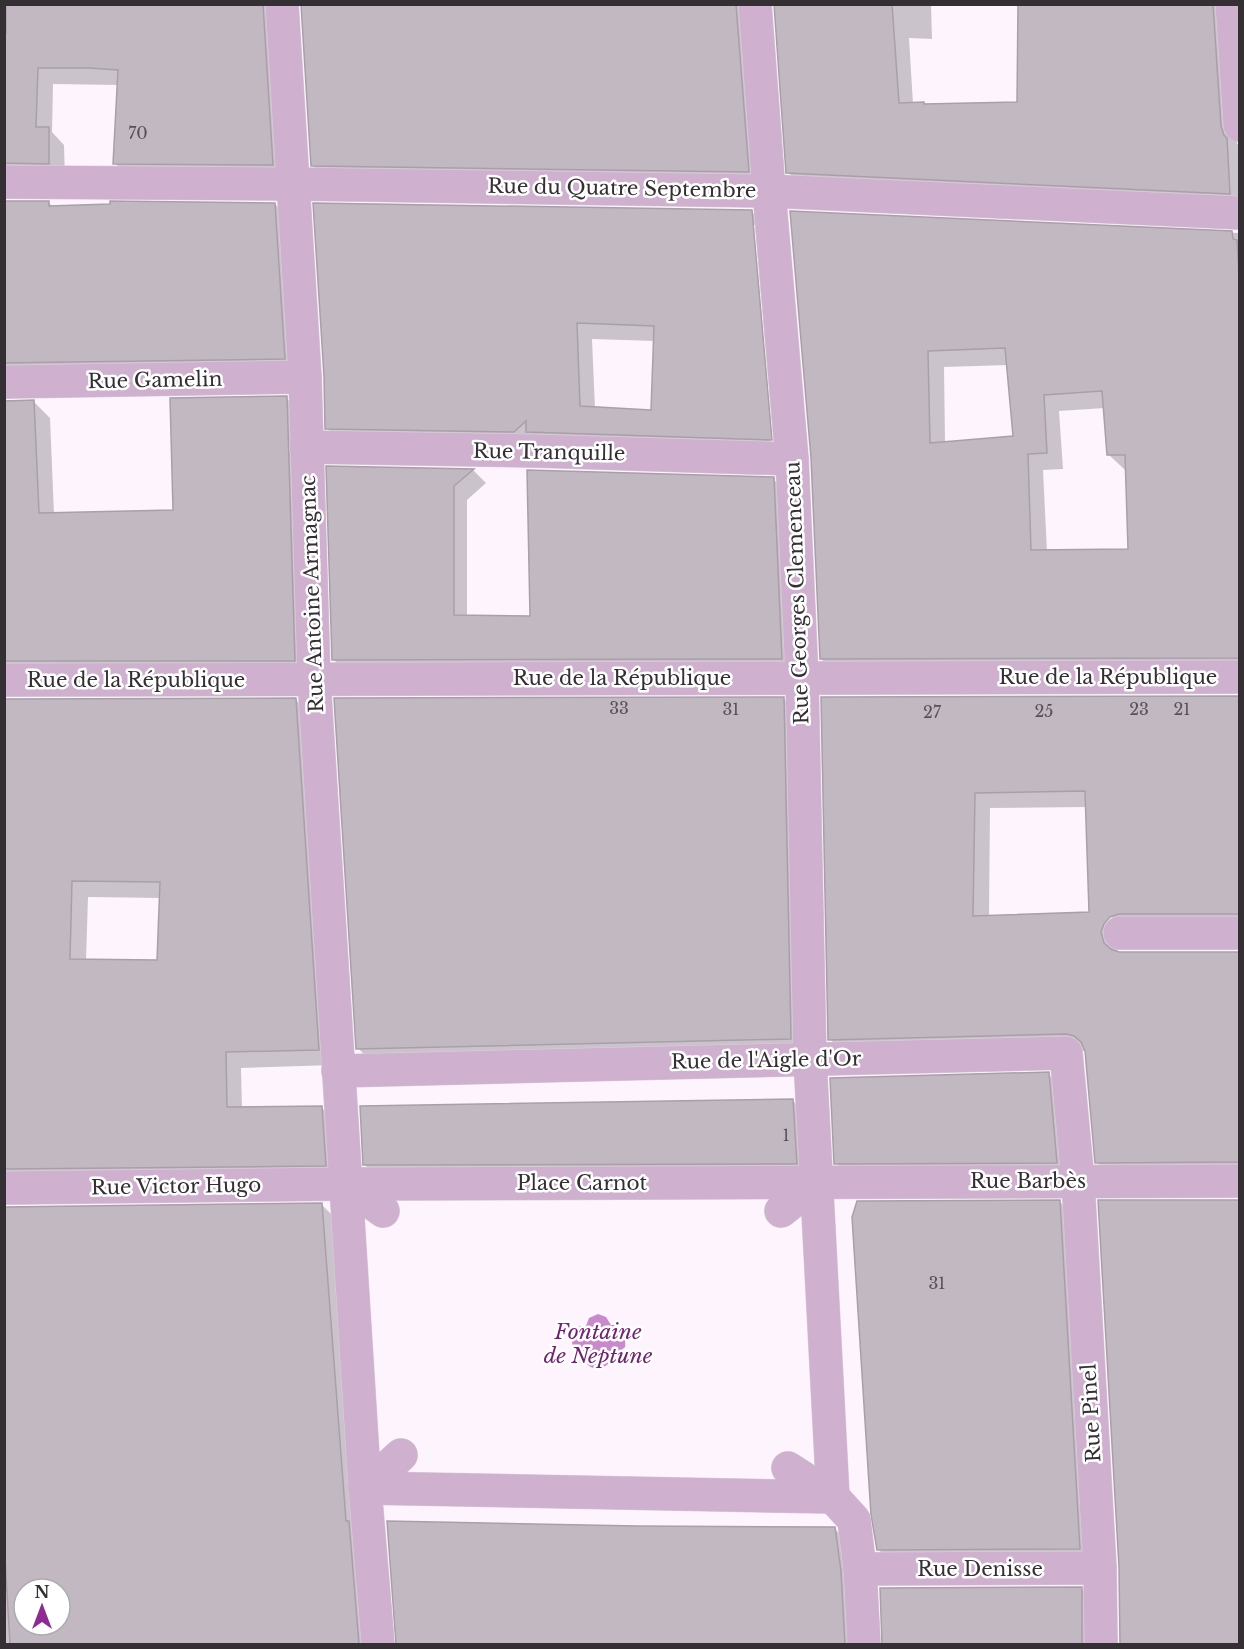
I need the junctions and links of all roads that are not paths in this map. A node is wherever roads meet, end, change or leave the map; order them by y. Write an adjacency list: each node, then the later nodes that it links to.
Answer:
1 (282, 4): 6 (street, Rue Antoine Armagnac)
2 (755, 4): 7 (street, Rue Georges Clemenceau)
3 (1232, 4): 4 (street)
4 (1239, 125)
5 (4, 182): 6 (street, Rue du Quatre Septembre)
6 (293, 184): 7 (street, Rue du Quatre Septembre); 9 (street, Rue Antoine Armagnac)
7 (769, 191): 8 (street, Rue du Quatre Septembre); 12 (street, Rue Georges Clemenceau)
8 (1239, 213)
9 (305, 377): 10 (street, Rue Gamelin); 11 (street, Rue Antoine Armagnac)
10 (4, 382)
11 (306, 447): 12 (street, Rue Tranquille); 15 (street, Rue Antoine Armagnac)
12 (792, 459): 14 (street, Rue Georges Clemenceau)
13 (1239, 677): 14 (street, Rue de la République)
14 (802, 678): 15 (street, Rue de la République); 19 (street, Rue Georges Clemenceau)
15 (314, 679): 16 (street, Rue de la République); 20 (street, Rue Antoine Armagnac)
16 (4, 680)
17 (1120, 933): 18 (street)
18 (1239, 933)
19 (810, 1059): 20 (street, Rue de l'Aigle d'Or); 21 (street, Rue de l'Aigle d'Or); 23 (street, Rue Georges Clemenceau)
20 (338, 1071): 24 (street, Rue Antoine Armagnac)
21 (1078, 1181): 22 (street, Rue Barbès); 23 (street, Rue Barbès); 32 (street, Rue Pinel)
22 (1239, 1181)
23 (816, 1182): 24 (street, Place Carnot); 27 (street); 31 (street)
24 (347, 1184): 25 (street, Rue Victor Hugo); 26 (street); 30 (street)
25 (4, 1188)
26 (383, 1211)
27 (781, 1211)
28 (401, 1455): 30 (street)
29 (788, 1468): 31 (street)
30 (365, 1488): 31 (street); 34 (street)
31 (833, 1497): 33 (street)
32 (1100, 1568): 33 (street, Rue Denisse); 36 (street, Rue Pinel)
33 (860, 1569): 35 (street)
34 (378, 1644)
35 (864, 1644)
36 (1101, 1644)

